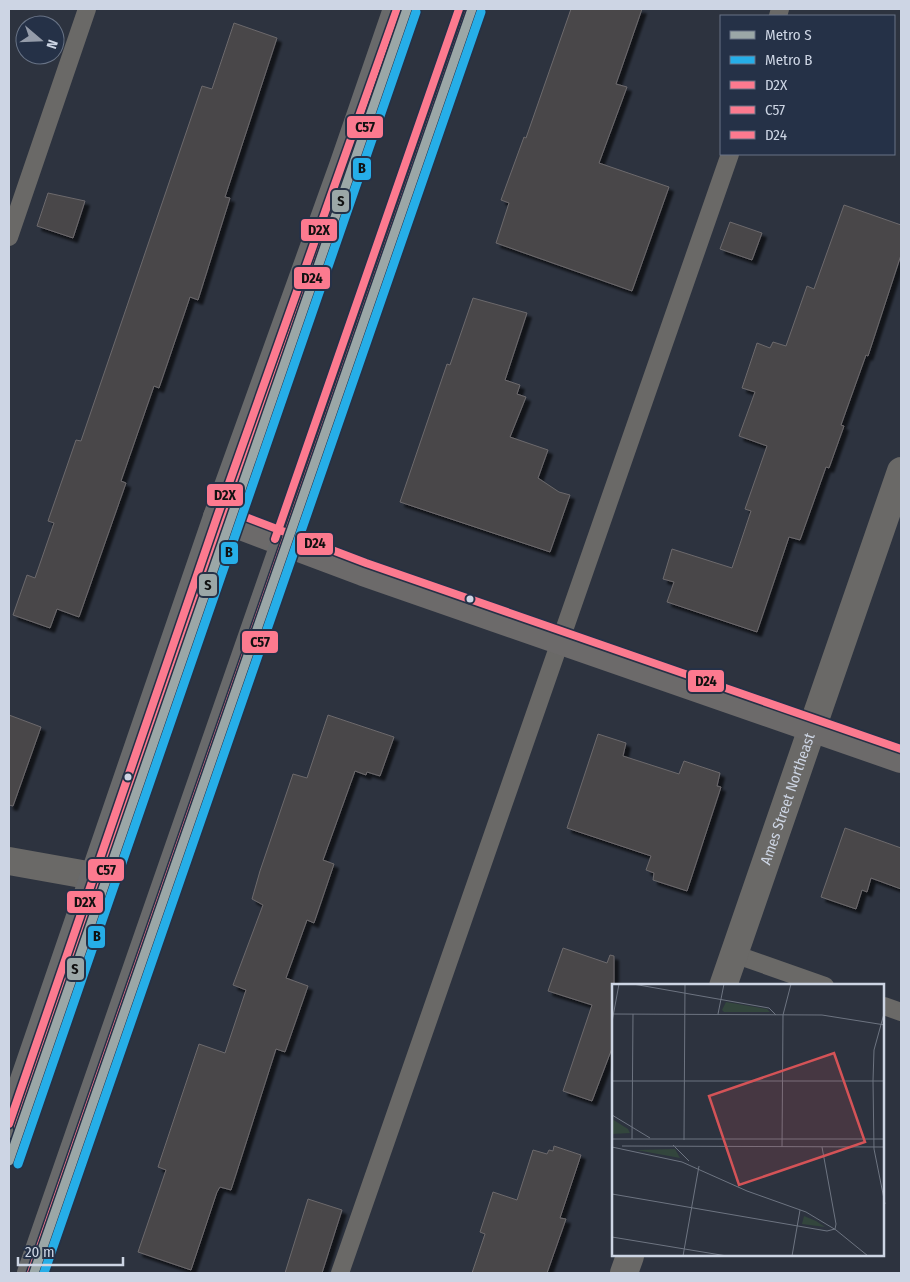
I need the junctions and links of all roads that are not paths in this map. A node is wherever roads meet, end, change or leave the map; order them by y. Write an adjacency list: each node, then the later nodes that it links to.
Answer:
1 (88, 9): 5 (lane)
2 (397, 9): 7 (main road)
3 (470, 9): 8 (main road)
4 (730, 155): 9 (lane)
5 (9, 237)
6 (899, 487): 10 (street, Ames Street Northeast)
7 (217, 517): 8 (street); 13 (main road)
8 (284, 542): 9 (street); 21 (main road)
9 (560, 640): 10 (street); 22 (lane)
10 (813, 728): 11 (street); 14 (street, Ames Street Northeast)
11 (901, 759)
12 (9, 861): 13 (street)
13 (93, 876): 19 (main road)
14 (734, 954): 15 (street, Ames Street Northeast); 16 (lane)
15 (724, 984)
16 (819, 984)
17 (885, 1006): 18 (lane)
18 (901, 1012)
19 (9, 1124)
20 (630, 1257): 23 (street)
21 (31, 1273)
22 (340, 1273)
23 (624, 1273)

